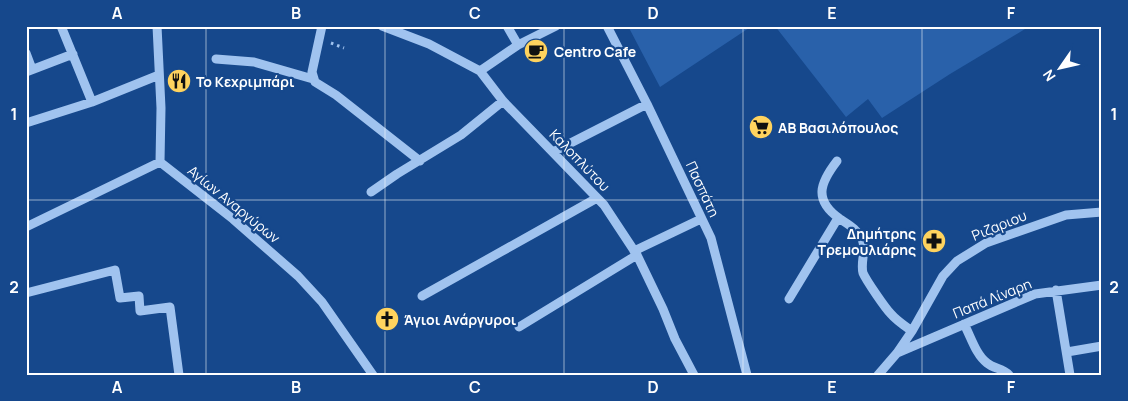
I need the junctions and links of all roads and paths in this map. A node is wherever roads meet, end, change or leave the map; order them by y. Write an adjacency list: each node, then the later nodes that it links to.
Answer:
1 (61, 26): 10 (street)
2 (157, 26): 14 (street)
3 (322, 26): 15 (street)
4 (382, 26): 13 (street, Καλοπλύτου)
5 (507, 26): 8 (street)
6 (556, 26): 8 (street)
7 (607, 26): 18 (street, Πασπάτη)
8 (518, 45): 13 (street)
9 (26, 53): 12 (street)
10 (73, 54): 12 (street); 17 (street)
11 (216, 59): 15 (street)
12 (29, 71)
13 (480, 71): 16 (street, Καλοπλύτου)
14 (160, 75): 17 (street); 23 (street)
15 (313, 79): 21 (street)
16 (503, 101): 20 (street, Καλοπλύτου); 21 (street)
17 (92, 102): 19 (street)
18 (647, 104): 20 (street); 27 (street, Πασπάτη)
19 (26, 124)
20 (552, 152): 25 (street, Καλοπλύτου)
21 (420, 160): 24 (street)
22 (837, 161): 28 (street)
23 (160, 162): 29 (street); 43 (street, Αγίων Αναργύρων)
24 (370, 192)
25 (597, 198): 30 (street, Καλοπλύτου); 34 (street)
26 (1102, 212): 38 (street, Ριζαριου)
27 (701, 218): 30 (street); 45 (street, Πασπάτη)
28 (838, 218): 35 (street); 38 (street)
29 (26, 227)
30 (636, 253): 37 (street); 44 (street, Καλοπλύτου)
31 (1102, 285): 32 (street, Παπά Λίναρη)
32 (1056, 290): 36 (street, Παπά Λίναρη); 40 (street)
33 (26, 293): 42 (street)
34 (422, 296)
35 (789, 299)
36 (964, 324): 41 (street, Παπά Λίναρη); 47 (street)
37 (519, 327)
38 (912, 331): 41 (street, Ριζαριου)
39 (1102, 346): 40 (street)
40 (1066, 352): 48 (street)
41 (897, 354): 46 (street, Ριζαριου)
42 (179, 375)
43 (373, 375)
44 (694, 375)
45 (747, 375)
46 (878, 375)
47 (1009, 375)
48 (1070, 375)

